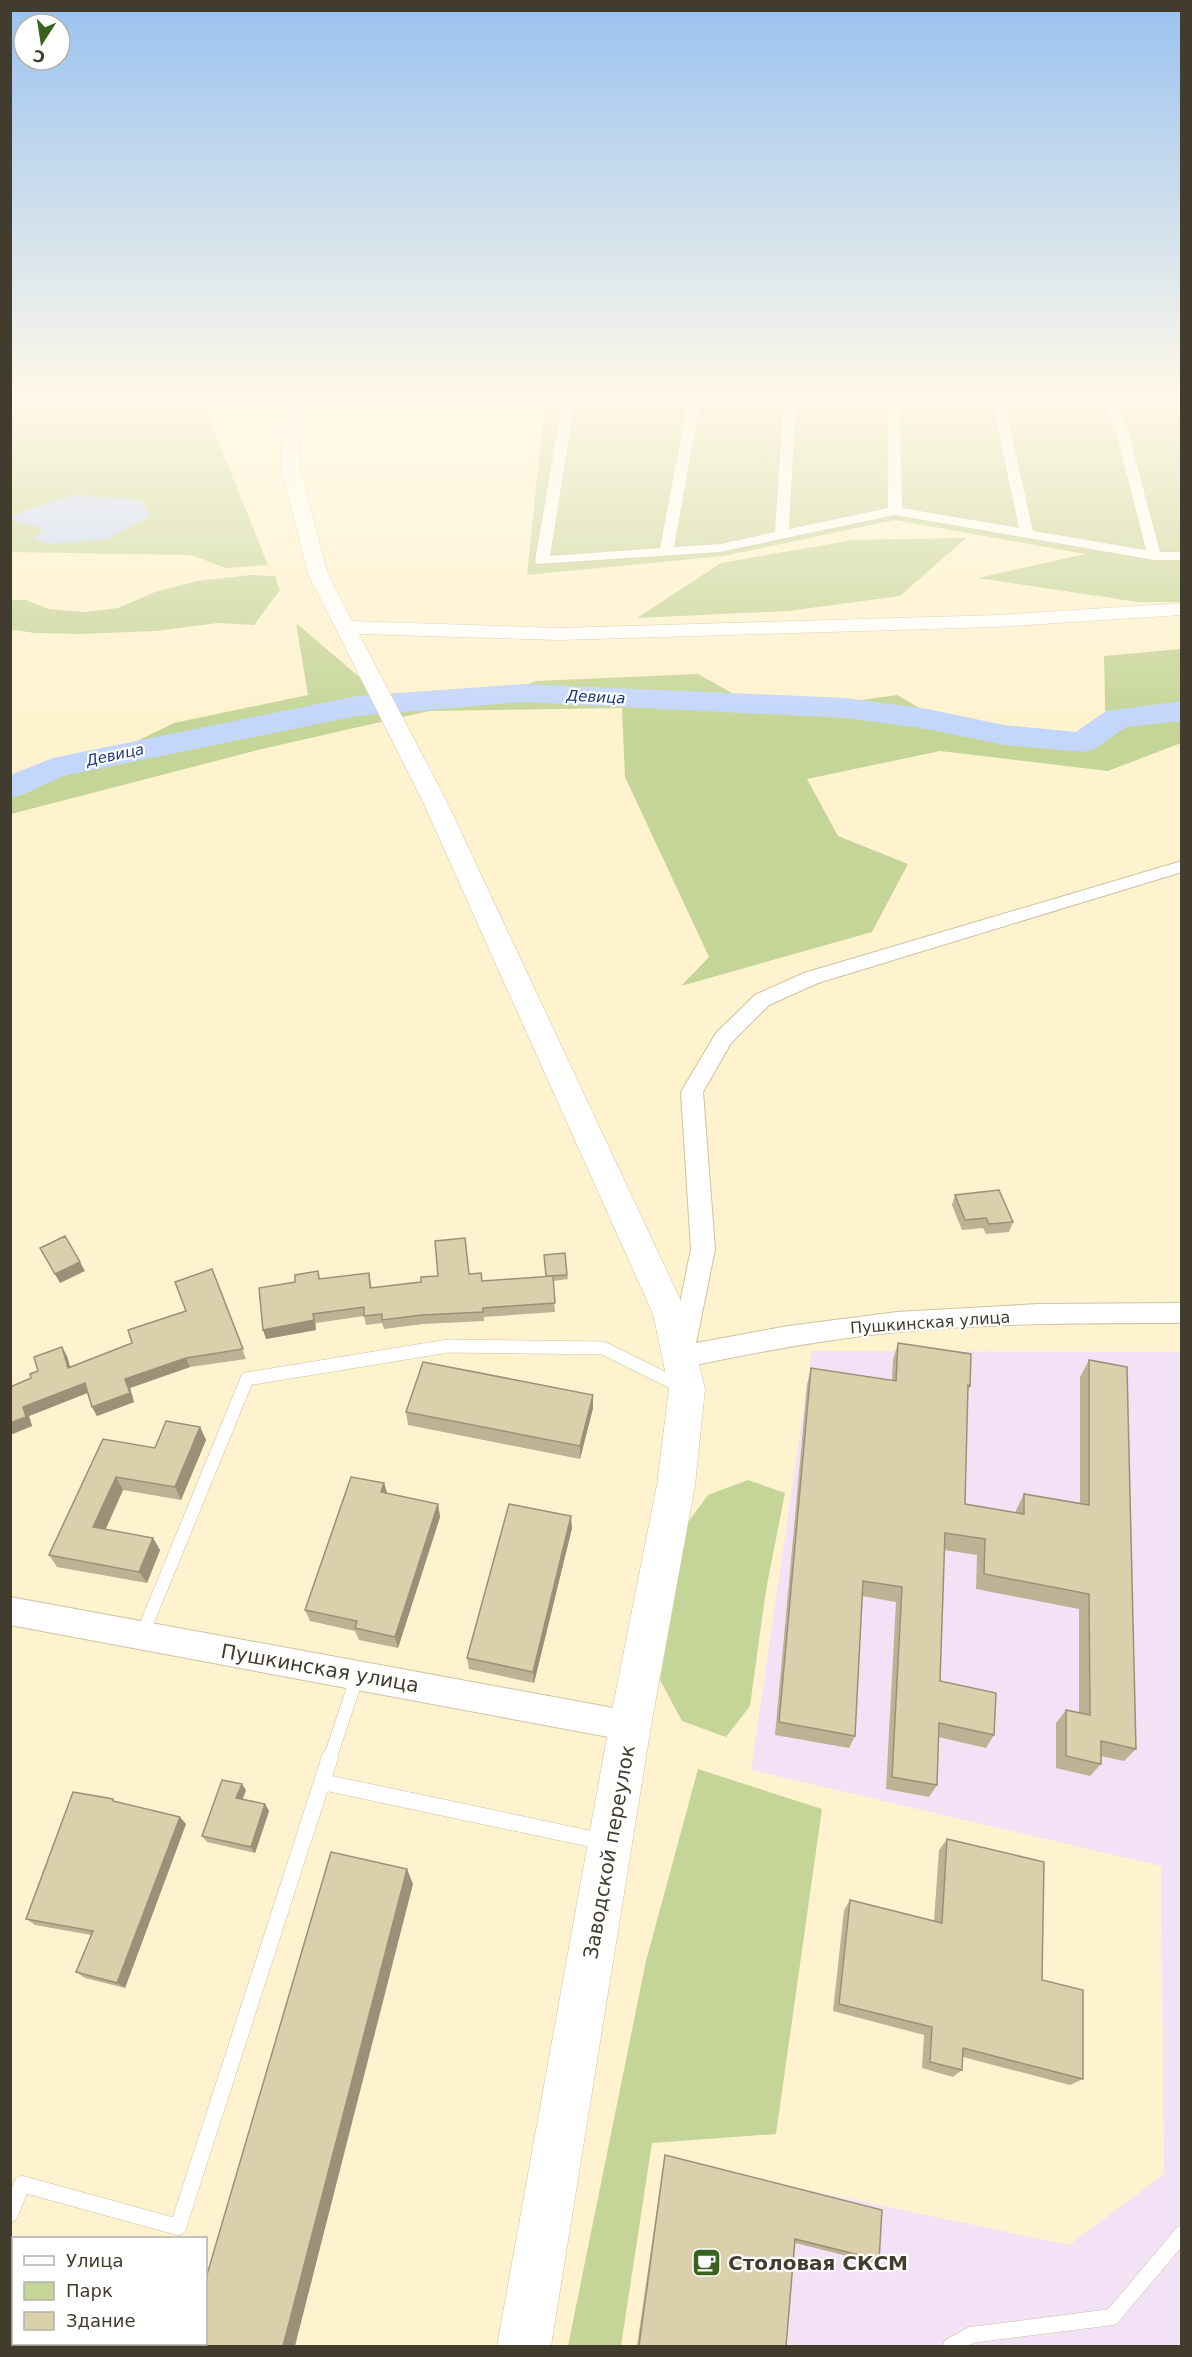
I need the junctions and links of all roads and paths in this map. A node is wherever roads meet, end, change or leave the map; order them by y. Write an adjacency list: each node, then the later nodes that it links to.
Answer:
1 (300, 506): 15 (street)
2 (551, 506): 11 (street)
3 (674, 506): 11 (street)
4 (784, 506): 9 (street)
5 (895, 506): 8 (street)
6 (1021, 506): 10 (street)
7 (1141, 506): 12 (street)
8 (895, 511): 9 (street); 10 (street)
9 (782, 534): 11 (street)
10 (1027, 535): 12 (street)
11 (666, 551)
12 (1154, 556): 13 (street)
13 (1182, 556)
14 (1182, 609): 15 (street)
15 (344, 627): 18 (street)
16 (1182, 866): 18 (street)
17 (1182, 1313): 18 (street, Пушкинская улица)
18 (684, 1373): 20 (lane); 22 (street, Заводской переулок)
19 (10, 1611): 20 (street, Пушкинская улица)
20 (142, 1635): 21 (street, Пушкинская улица)
21 (357, 1675): 22 (street, Пушкинская улица); 23 (lane)
22 (630, 1726): 24 (street, Заводской переулок)
23 (322, 1782): 24 (lane); 25 (lane)
24 (610, 1843): 27 (street, Заводской переулок)
25 (10, 2214)
26 (1182, 2234): 28 (lane)
27 (524, 2346)
28 (951, 2346)

